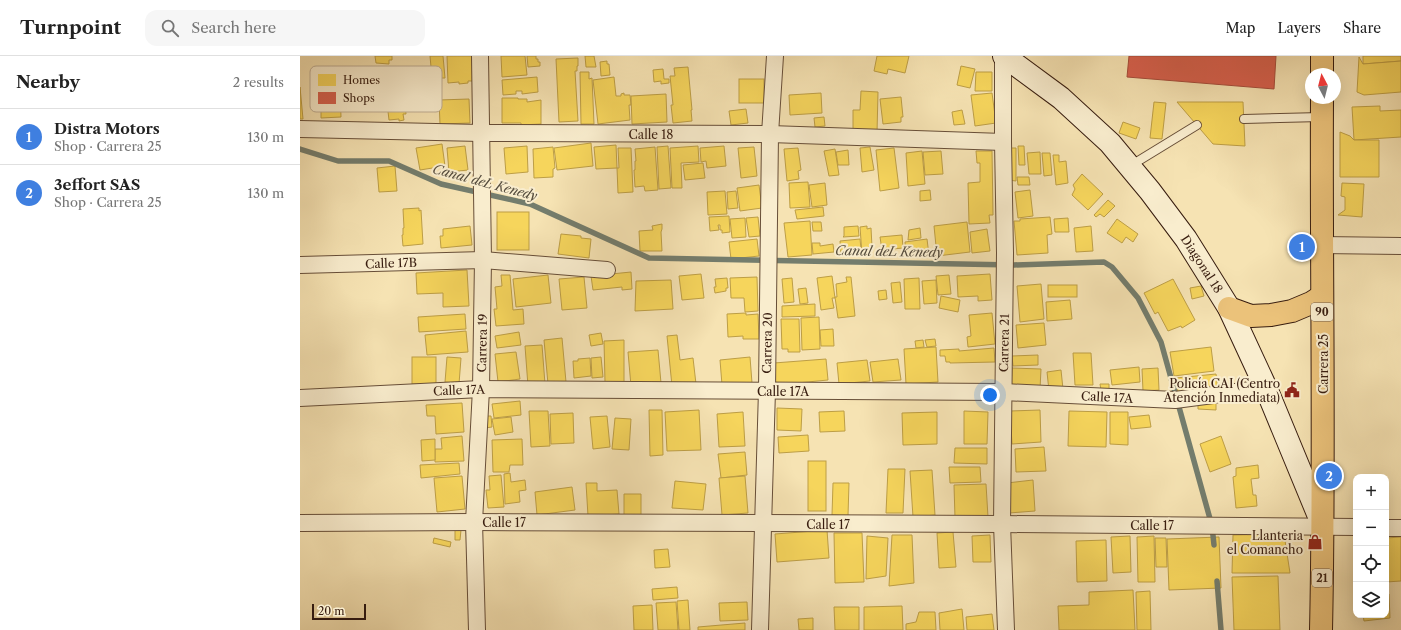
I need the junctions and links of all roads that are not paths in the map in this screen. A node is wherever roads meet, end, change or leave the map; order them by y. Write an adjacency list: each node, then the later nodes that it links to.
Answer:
1 (480, 56): 10 (street, Carrera 19)
2 (775, 56): 11 (street, Carrera 20)
3 (1004, 56): 12 (street, Carrera 21); 13 (main road, Diagonal 18)
4 (1322, 56): 5 (main road)
5 (1322, 68)
6 (1322, 108): 7 (lane); 14 (main road, Carrera 25 / 90)
7 (1244, 119)
8 (1197, 125): 13 (lane)
9 (300, 129): 10 (street, Calle 18)
10 (481, 134): 11 (street, Calle 18); 16 (street, Carrera 19)
11 (770, 134): 12 (street, Calle 18); 23 (street, Carrera 20)
12 (1003, 142): 24 (street, Carrera 21)
13 (1129, 166): 20 (main road, Diagonal 18)
14 (1321, 245): 15 (street); 19 (main road, Carrera 25 / 90)
15 (1401, 246)
16 (483, 260): 17 (street, Calle 17B); 18 (street, Calle 17B); 22 (street, Carrera 19)
17 (300, 266)
18 (607, 270)
19 (1322, 296): 20 (main road); 30 (main road, Carrera 25 / 90)
20 (1229, 308): 21 (main road, Diagonal 18)
21 (1266, 388): 24 (street, Calle 17A); 30 (main road, Diagonal 18)
22 (481, 389): 23 (street, Calle 17A); 25 (street, Calle 17A); 26 (street, Carrera 19)
23 (767, 390): 24 (street, Calle 17A); 28 (street, Carrera 20)
24 (1004, 392): 29 (street, Carrera 21)
25 (300, 398)
26 (474, 522): 27 (street, Calle 17); 28 (street, Calle 17); 34 (street, Carrera 19)
27 (300, 523)
28 (764, 524): 29 (street, Calle 17); 35 (street, Carrera 20)
29 (1002, 524): 30 (street, Calle 17); 36 (street, Carrera 21)
30 (1324, 526): 31 (street, Calle 17); 37 (main road, Carrera 25 / 21)
31 (1353, 527)
32 (1389, 528): 33 (street)
33 (1401, 528)
34 (477, 630)
35 (760, 630)
36 (1006, 630)
37 (1321, 630)

